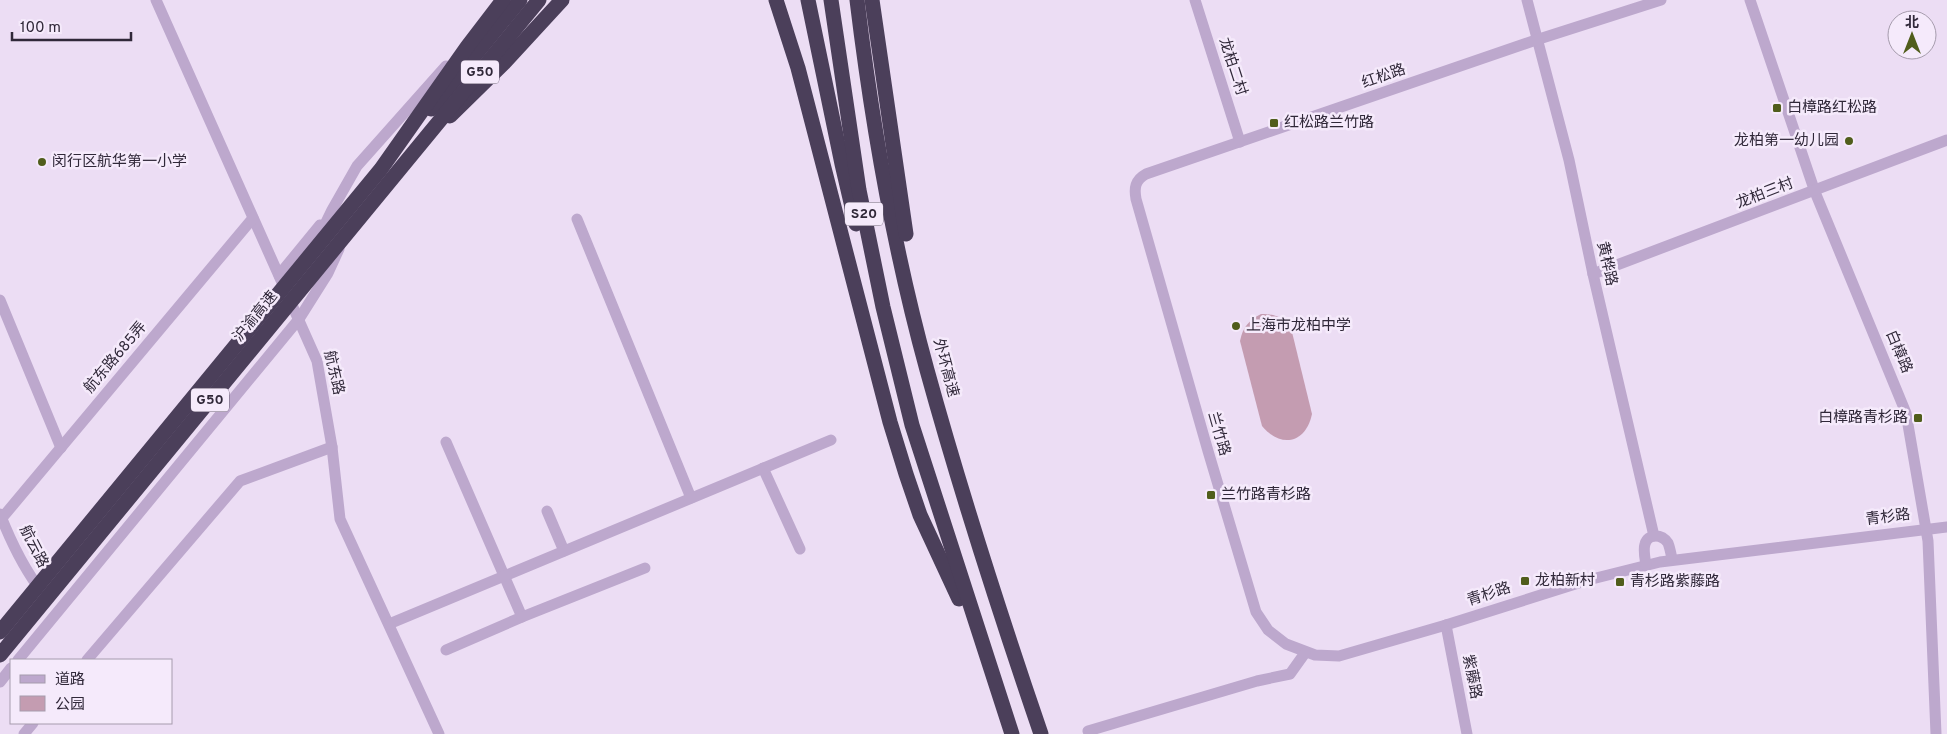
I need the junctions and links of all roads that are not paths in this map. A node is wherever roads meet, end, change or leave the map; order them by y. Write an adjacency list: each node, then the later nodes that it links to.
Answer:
1 (156, 0): 26 (street, 航东路)
2 (504, 0): 22 (highway, bridge); 25 (street)
3 (520, 0): 22 (highway, 沪渝高速 / G50, bridge)
4 (535, 0): 18 (street)
5 (539, 0): 21 (highway, 沪渝高速 / G50, bridge)
6 (551, 0): 18 (highway)
7 (562, 0): 21 (highway, bridge)
8 (776, 0): 58 (highway)
9 (806, 0): 34 (highway)
10 (831, 0): 34 (highway, S20)
11 (857, 0): 33 (highway, 外环高速 / S20)
12 (872, 0): 33 (highway)
13 (1195, 0): 20 (street, 龙柏二村)
14 (1527, 0): 17 (street, 黄桦路)
15 (1661, 0): 17 (street, 红松路)
16 (1750, 0): 23 (street, 白樟路)
17 (1536, 40): 20 (street, 红松路); 28 (street, 黄桦路)
18 (493, 49): 32 (street)
19 (1947, 140): 23 (street, 龙柏三村)
20 (1240, 142): 24 (street, 红松路)
21 (420, 145): 61 (highway, 沪渝高速 / G50, bridge)
22 (381, 169): 56 (highway, 沪渝高速 / G50, bridge)
23 (1815, 192): 28 (street, 龙柏三村); 44 (street, 白樟路)
24 (1136, 199): 60 (street, 兰竹路)
25 (332, 210): 29 (street); 30 (street)
26 (253, 218): 29 (street, 航东路); 38 (street, 航东路685弄)
27 (577, 219): 40 (street)
28 (1593, 274): 45 (street, 黄桦路)
29 (279, 275): 30 (street, 航东路)
30 (286, 290): 32 (street, 航东路); 52 (street)
31 (0, 300): 38 (street)
32 (299, 320): 37 (street, 航东路); 62 (street)
33 (927, 369): 71 (highway, 外环高速 / S20)
34 (912, 425): 58 (highway, S20)
35 (831, 440): 39 (street)
36 (446, 442): 51 (street)
37 (332, 447): 54 (street, 航东路); 63 (street)
38 (61, 448): 42 (street, 航东路685弄)
39 (763, 468): 40 (street); 46 (street)
40 (691, 498): 47 (street)
41 (547, 512): 47 (street)
42 (1, 516): 52 (street, 航云路)
43 (1947, 527): 44 (street, 青杉路)
44 (1927, 529): 48 (street, 青杉路); 73 (street, 白樟路)
45 (1654, 536): 48 (street); 49 (street)
46 (800, 549)
47 (564, 551): 51 (street)
48 (1672, 559): 49 (street, 青杉路)
49 (1646, 565): 55 (street, 青杉路)
50 (645, 568): 53 (street)
51 (504, 576): 53 (street); 54 (street)
52 (42, 592): 57 (street)
53 (522, 618): 59 (street)
54 (390, 624): 69 (street, 航东路)
55 (1446, 625): 60 (street, 青杉路); 72 (street, 紫藤路)
56 (0, 632)
57 (0, 642)
58 (983, 648): 70 (highway, S20)
59 (446, 650)
60 (1305, 653): 67 (street)
61 (0, 655)
62 (19, 659)
63 (88, 659)
64 (10, 669): 65 (street)
65 (0, 682)
66 (33, 724): 68 (street)
67 (1088, 731)
68 (24, 734)
69 (439, 734)
70 (1012, 734)
71 (1041, 734)
72 (1467, 734)
73 (1936, 734)

